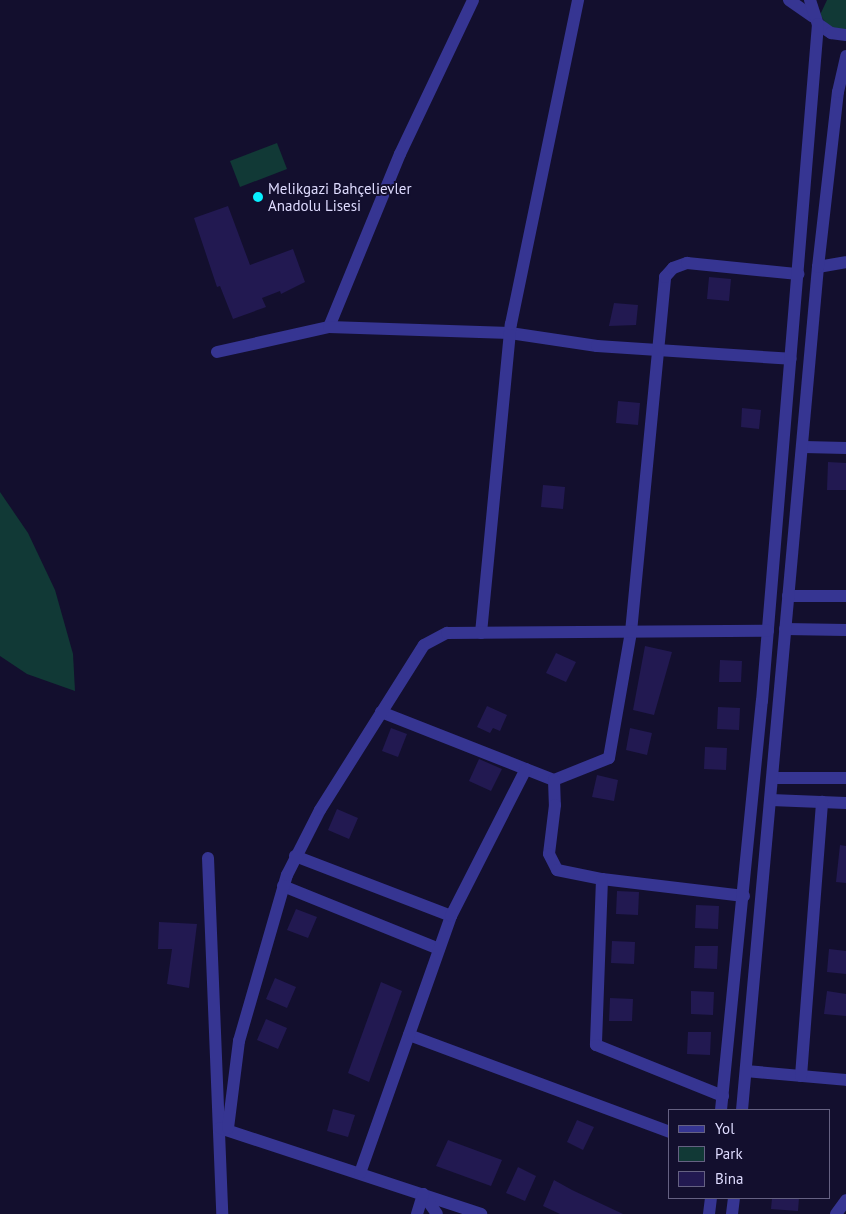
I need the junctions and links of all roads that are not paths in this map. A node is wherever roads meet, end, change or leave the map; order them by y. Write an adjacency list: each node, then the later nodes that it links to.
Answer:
1 (473, 0): 11 (street)
2 (578, 0): 12 (street)
3 (789, 0): 5 (street)
4 (810, 0): 5 (street)
5 (816, 21): 6 (street); 10 (street)
6 (846, 35)
7 (846, 56): 9 (street)
8 (846, 262): 9 (street)
9 (818, 267): 16 (street)
10 (798, 274): 13 (street); 15 (street)
11 (328, 327): 12 (street); 14 (street)
12 (510, 333): 13 (street); 24 (street)
13 (656, 350): 15 (street); 23 (street)
14 (217, 352)
15 (791, 359): 22 (street)
16 (804, 447): 17 (street); 18 (street)
17 (846, 448)
18 (788, 596): 19 (street); 20 (street)
19 (846, 596)
20 (786, 629): 21 (street); 27 (street)
21 (846, 630)
22 (768, 631): 23 (street); 37 (street)
23 (631, 632): 24 (street); 29 (street)
24 (481, 633): 25 (street)
25 (381, 712): 26 (street); 33 (street)
26 (526, 769): 29 (street); 38 (street)
27 (773, 778): 28 (street); 30 (street)
28 (846, 778)
29 (554, 780): 35 (street)
30 (771, 800): 31 (street); 41 (street)
31 (822, 802): 32 (street); 42 (street)
32 (846, 803)
33 (295, 856): 36 (street); 38 (street)
34 (208, 858): 47 (street)
35 (602, 879): 37 (street); 44 (street)
36 (283, 886): 39 (street); 47 (street)
37 (744, 896): 44 (street)
38 (451, 916): 39 (street)
39 (439, 949): 40 (street)
40 (409, 1035): 48 (street); 49 (street)
41 (746, 1071): 42 (street); 46 (street)
42 (801, 1076): 43 (street)
43 (846, 1080)
44 (723, 1096): 45 (street)
45 (721, 1109)
46 (742, 1109)
47 (223, 1128): 49 (street); 54 (street)
48 (668, 1131)
49 (360, 1173): 50 (street)
50 (424, 1194): 55 (street); 56 (street); 57 (street)
51 (711, 1199): 58 (street)
52 (734, 1199): 59 (street)
53 (846, 1200): 60 (street)
54 (222, 1214)
55 (417, 1214)
56 (438, 1214)
57 (481, 1214)
58 (709, 1214)
59 (732, 1214)
60 (836, 1214)

